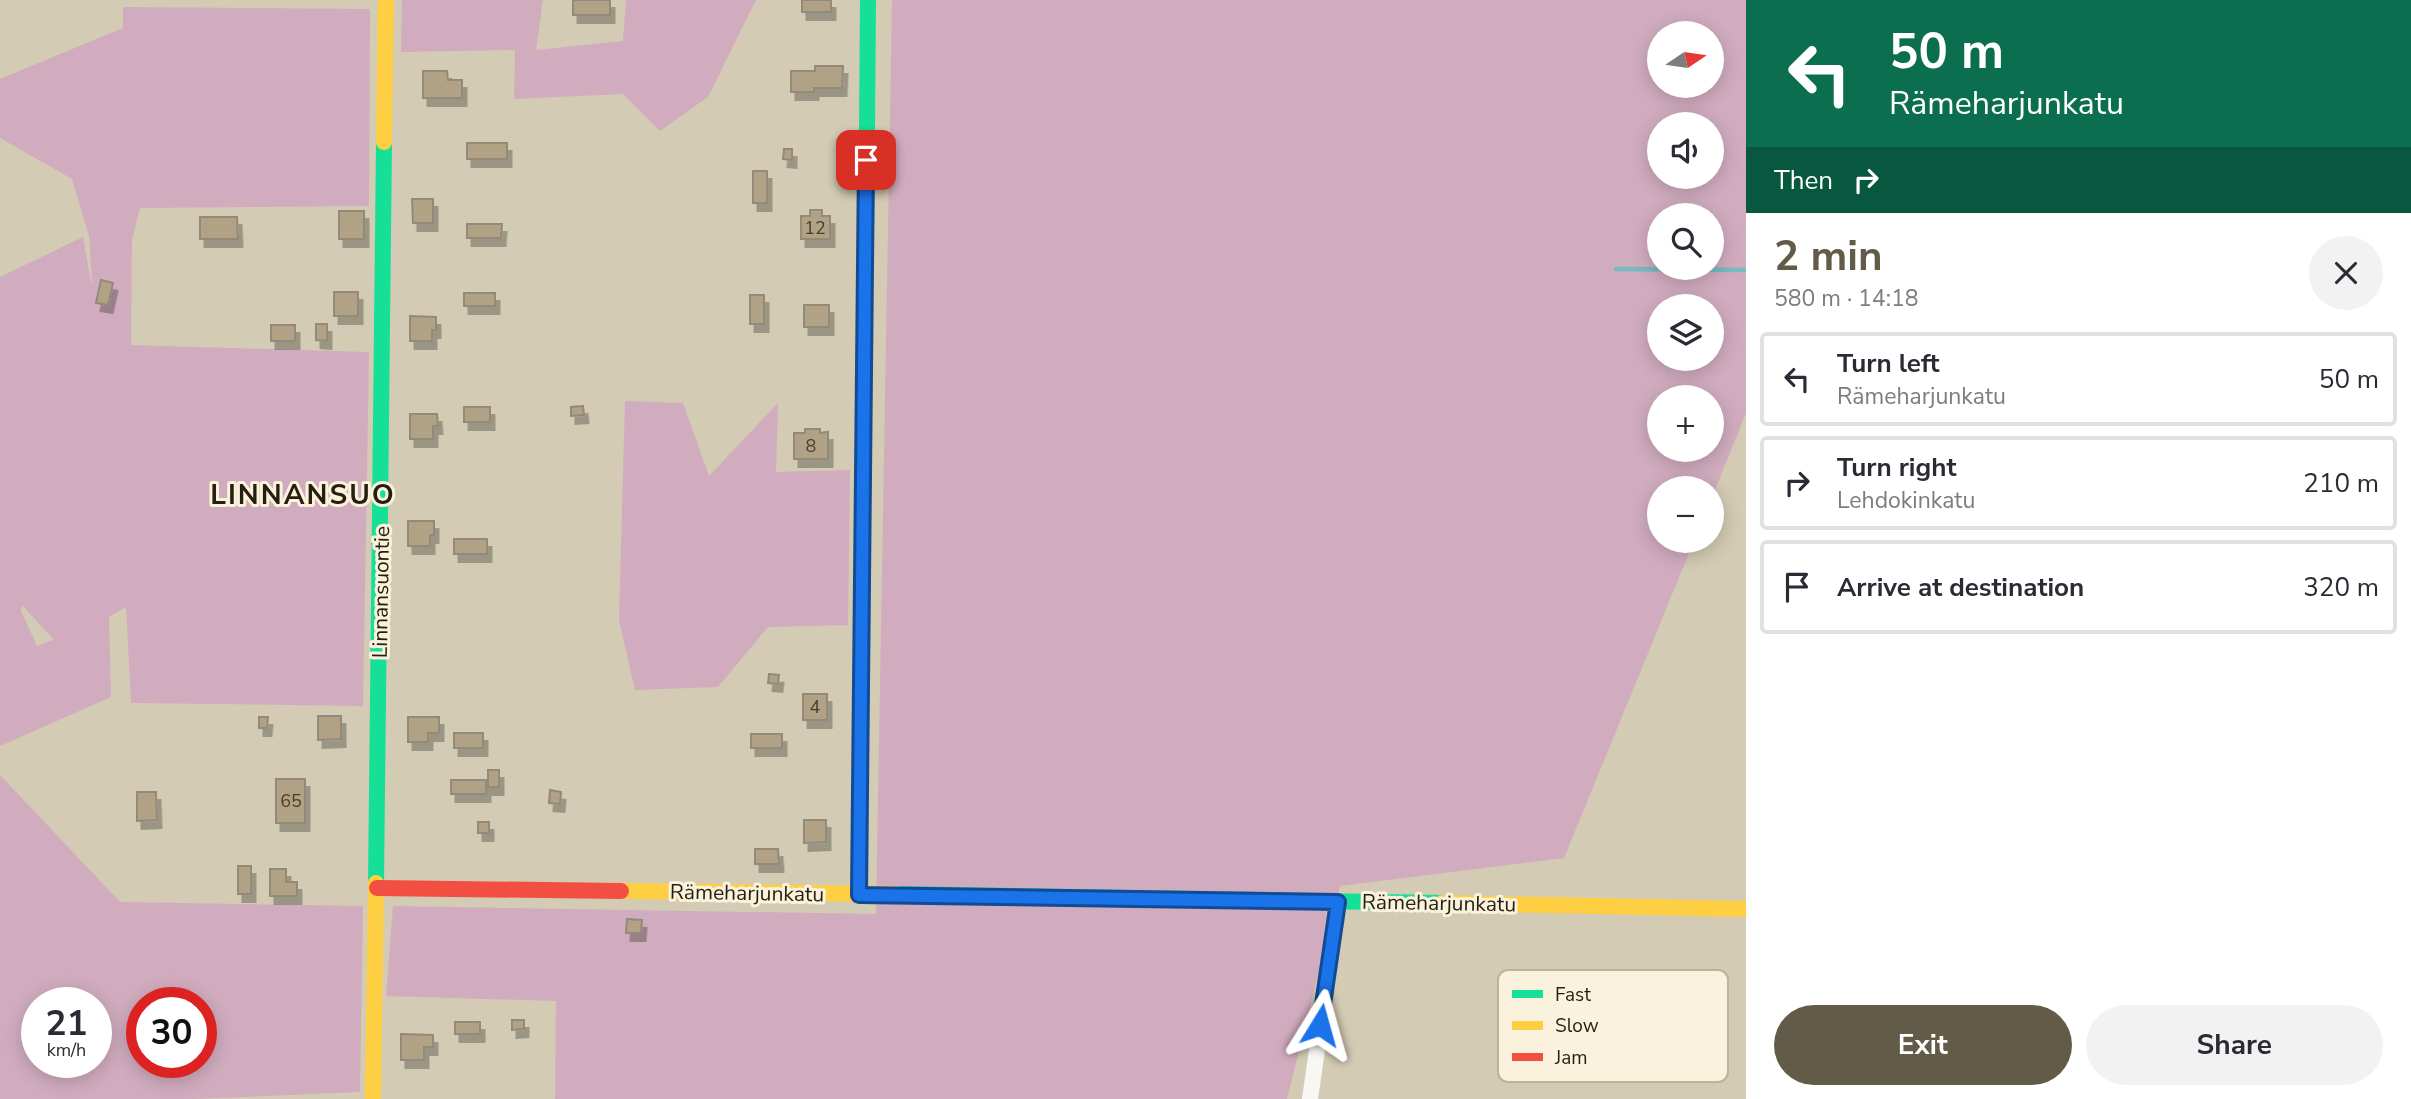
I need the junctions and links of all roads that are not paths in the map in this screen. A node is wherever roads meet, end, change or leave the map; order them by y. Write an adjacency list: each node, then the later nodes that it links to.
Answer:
1 (386, 0): 3 (street, Linnansuontie)
2 (868, 0): 4 (street)
3 (377, 888): 4 (street, Rämeharjunkatu); 7 (street, Linnansuontie)
4 (859, 895): 5 (street, Rämeharjunkatu)
5 (1338, 902): 6 (street, Rämeharjunkatu); 8 (street)
6 (1746, 909)
7 (373, 1099)
8 (1310, 1099)

